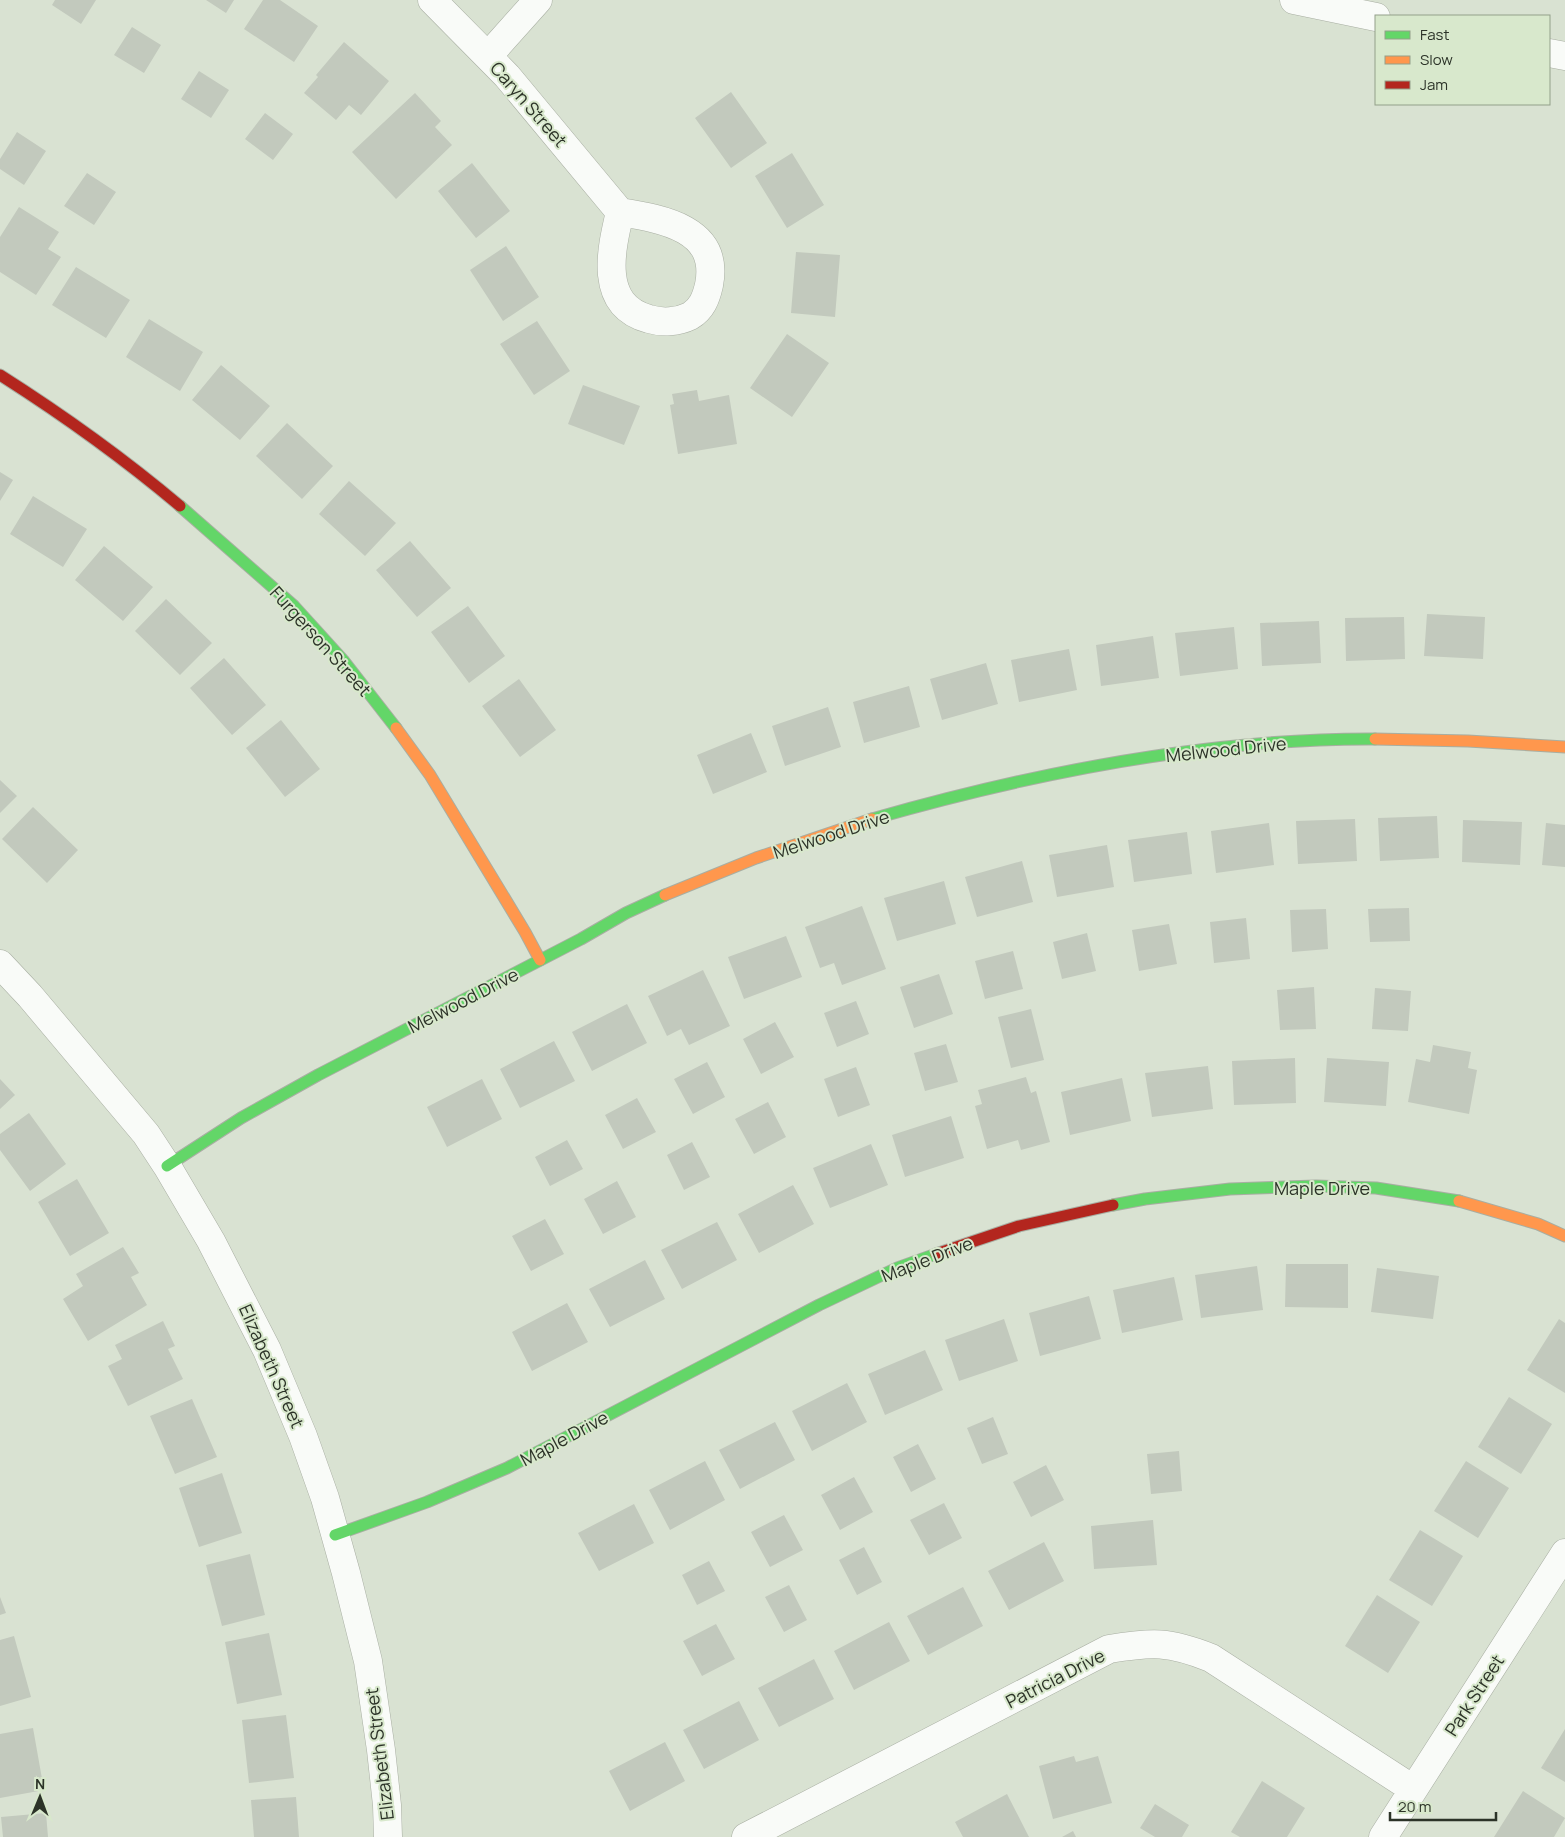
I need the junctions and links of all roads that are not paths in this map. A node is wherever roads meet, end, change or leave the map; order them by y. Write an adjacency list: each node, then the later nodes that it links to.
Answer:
1 (432, 0): 6 (street, Caryn Street)
2 (538, 0): 6 (street)
3 (1294, 0): 4 (street)
4 (1375, 17)
5 (1550, 53): 7 (street)
6 (488, 56): 8 (street, Caryn Street)
7 (1565, 56)
8 (620, 212)
9 (0, 374): 11 (street, Furgerson Street)
10 (1565, 746): 11 (street, Melwood Drive)
11 (540, 960): 13 (street, Melwood Drive)
12 (0, 964): 13 (street, Elizabeth Street)
13 (167, 1166): 15 (street, Elizabeth Street)
14 (1565, 1236): 15 (street, Maple Drive)
15 (335, 1535): 18 (street, Elizabeth Street)
16 (1565, 1553): 17 (street, Park Street)
17 (1414, 1789): 19 (street, Patricia Drive); 20 (street, Park Street)
18 (388, 1837)
19 (746, 1837)
20 (1383, 1837)

